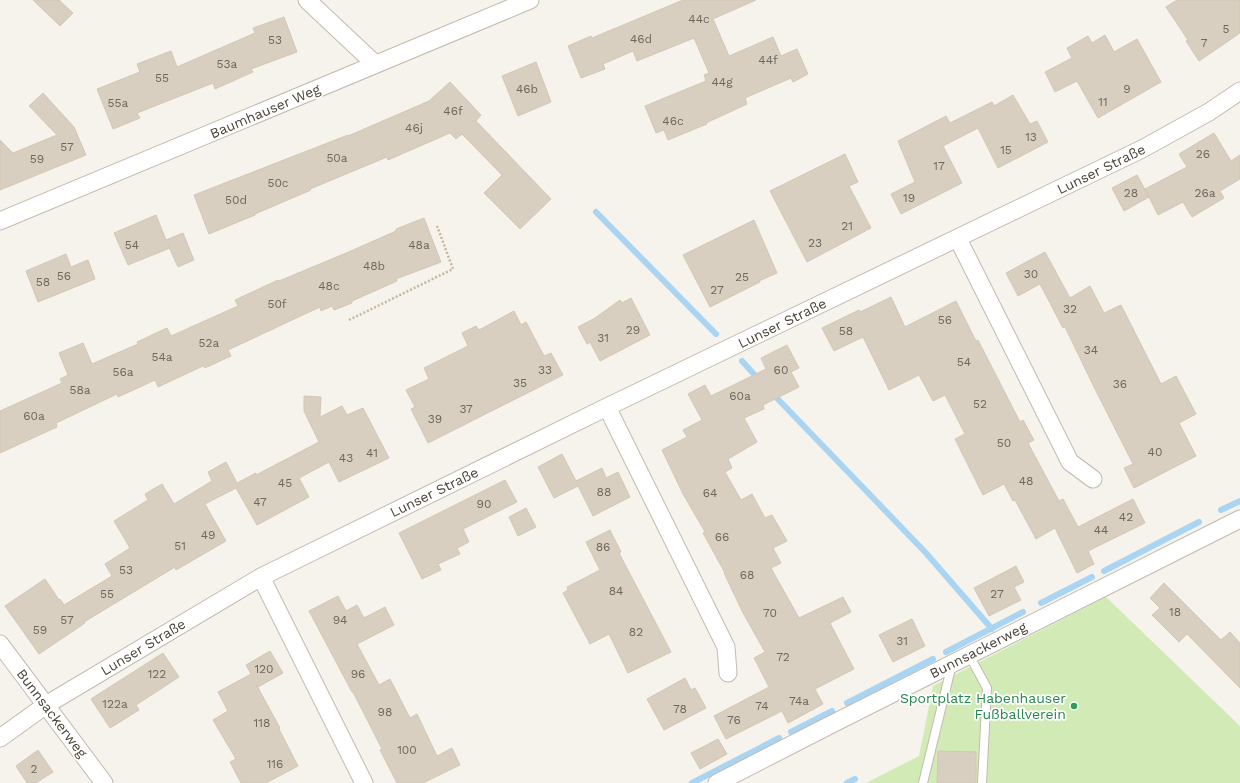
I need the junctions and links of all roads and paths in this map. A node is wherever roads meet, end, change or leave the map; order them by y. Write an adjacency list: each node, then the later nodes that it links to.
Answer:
1 (307, 0): 3 (street)
2 (530, 0): 3 (street, Baumhauser Weg)
3 (375, 64): 5 (street, Baumhauser Weg)
4 (1240, 91): 7 (street, Lunser Straße)
5 (0, 221)
6 (437, 226): 8 (path)
7 (958, 239): 9 (street, Lunser Straße); 10 (street)
8 (349, 320)
9 (607, 407): 12 (street, Lunser Straße); 16 (street)
10 (1094, 479)
11 (1240, 519): 14 (street, Bunnsackerweg)
12 (261, 577): 17 (street, Lunser Straße); 20 (street)
13 (0, 644): 17 (street, Bunnsackerweg)
14 (969, 655): 15 (street, Bunnsackerweg); 23 (lane)
15 (952, 664): 21 (street, Bunnsackerweg); 22 (lane)
16 (728, 673)
17 (46, 705): 18 (street, Lunser Straße); 19 (street, Bunnsackerweg)
18 (0, 738)
19 (104, 783)
20 (364, 783)
21 (717, 783)
22 (923, 783)
23 (982, 783)

